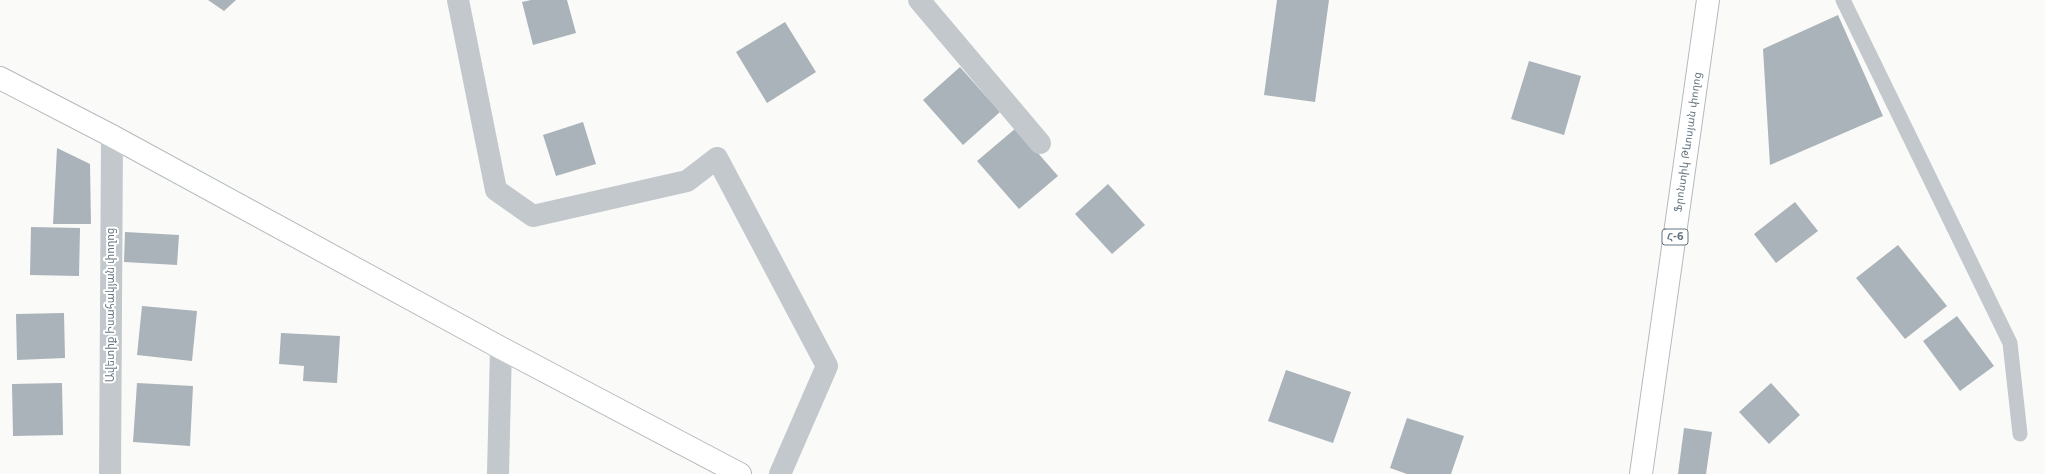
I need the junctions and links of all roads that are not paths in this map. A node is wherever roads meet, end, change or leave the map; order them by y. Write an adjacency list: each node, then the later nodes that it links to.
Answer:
1 (458, 0): 13 (street)
2 (919, 0): 7 (street)
3 (1708, 0): 14 (street, Ֆրոնտիկ Թևոսյան փողոց / Հ-6)
4 (1843, 0): 9 (lane)
5 (0, 78): 6 (street)
6 (112, 136): 8 (street); 10 (street, Ավետիք Իսահակյան փողոց)
7 (1040, 143)
8 (500, 348): 11 (street); 12 (street)
9 (2020, 434)
10 (110, 474)
11 (498, 474)
12 (740, 474)
13 (780, 474)
14 (1641, 474)

